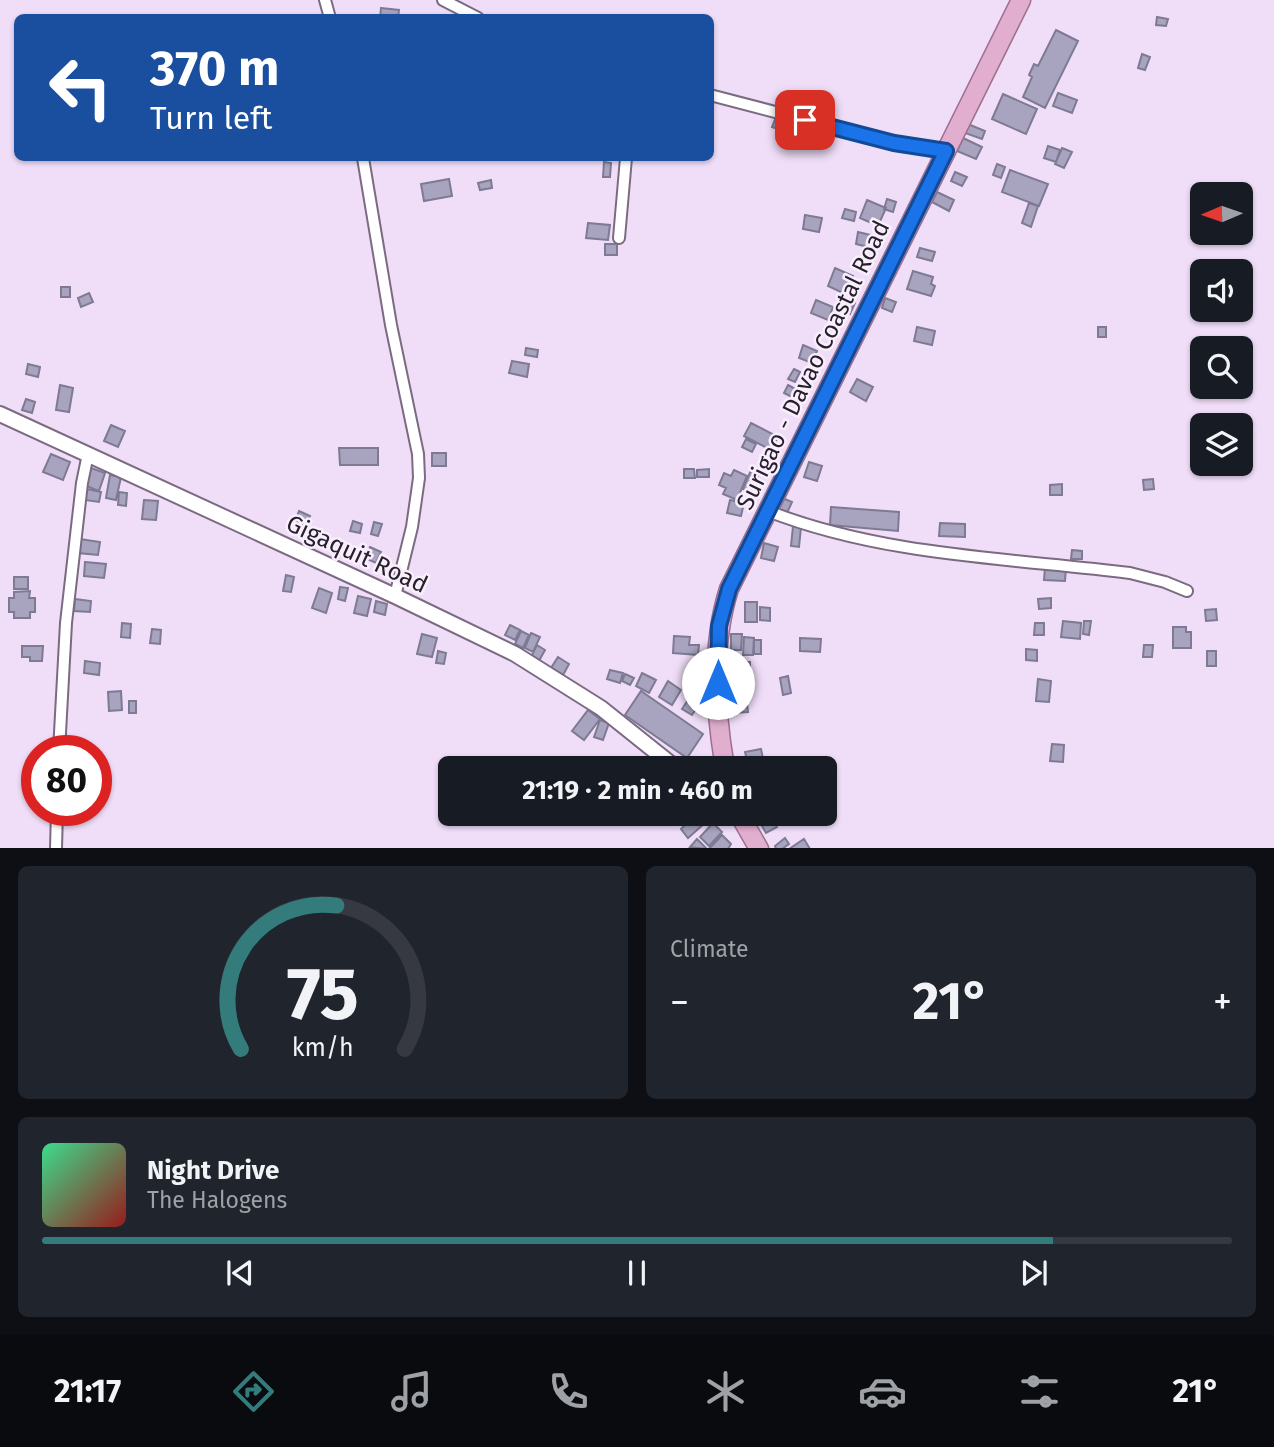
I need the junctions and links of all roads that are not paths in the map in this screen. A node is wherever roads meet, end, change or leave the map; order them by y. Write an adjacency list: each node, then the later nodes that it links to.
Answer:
1 (443, 0): 3 (street)
2 (1021, 0): 5 (highway, Surigao - Davao Coastal Road)
3 (470, 14)
4 (714, 96): 5 (street)
5 (946, 151): 11 (highway, Surigao - Davao Coastal Road)
6 (364, 161): 13 (street)
7 (626, 161): 8 (street)
8 (619, 238)
9 (0, 414): 10 (main road, Gigaquit Road)
10 (88, 454): 13 (main road, Gigaquit Road); 14 (street)
11 (768, 511): 12 (street); 16 (highway, Surigao - Davao Coastal Road)
12 (1187, 591)
13 (395, 596): 15 (main road, Gigaquit Road)
14 (60, 735)
15 (661, 756)
16 (724, 756)
17 (56, 826): 19 (street)
18 (746, 826): 20 (highway)
19 (55, 848)
20 (758, 848)

